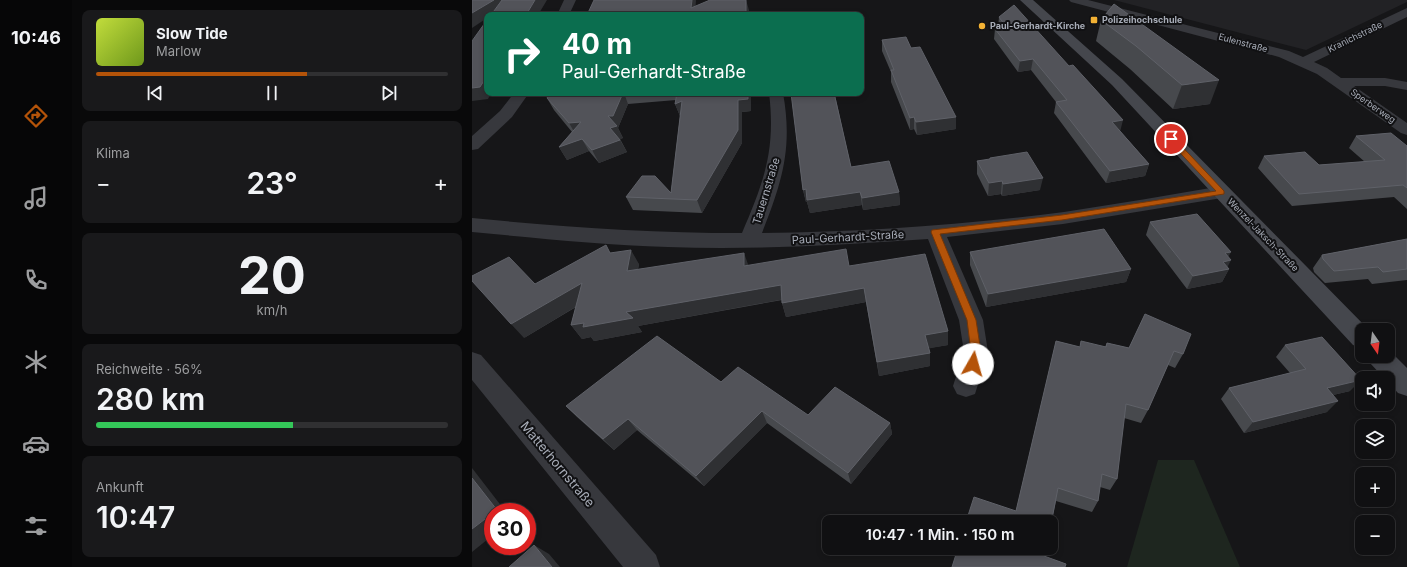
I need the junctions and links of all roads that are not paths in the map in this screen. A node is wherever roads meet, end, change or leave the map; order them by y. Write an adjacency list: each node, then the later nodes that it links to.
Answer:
1 (570, 0): 4 (street)
2 (1026, 0): 13 (street, Wenzel-Jaksch-Straße)
3 (1075, 0): 6 (street, Eulenstraße)
4 (564, 12)
5 (1407, 12): 6 (street, Kranichstraße)
6 (1304, 62): 7 (street, Eulenstraße)
7 (1340, 82): 8 (street); 11 (street, Sperberweg)
8 (1407, 86)
9 (520, 96): 12 (street)
10 (776, 96): 16 (street, Tauernstraße)
11 (1407, 130)
12 (472, 145)
13 (1222, 192): 15 (street, Paul-Gerhardt-Straße); 17 (street, Wenzel-Jaksch-Straße)
14 (472, 225): 16 (street, Paul-Gerhardt-Straße)
15 (935, 232): 16 (street, Paul-Gerhardt-Straße); 20 (street)
16 (750, 240)
17 (1355, 331)
18 (472, 362): 22 (street, Matterhornstraße)
19 (1386, 363): 21 (street)
20 (966, 386)
21 (1407, 386)
22 (644, 567)

